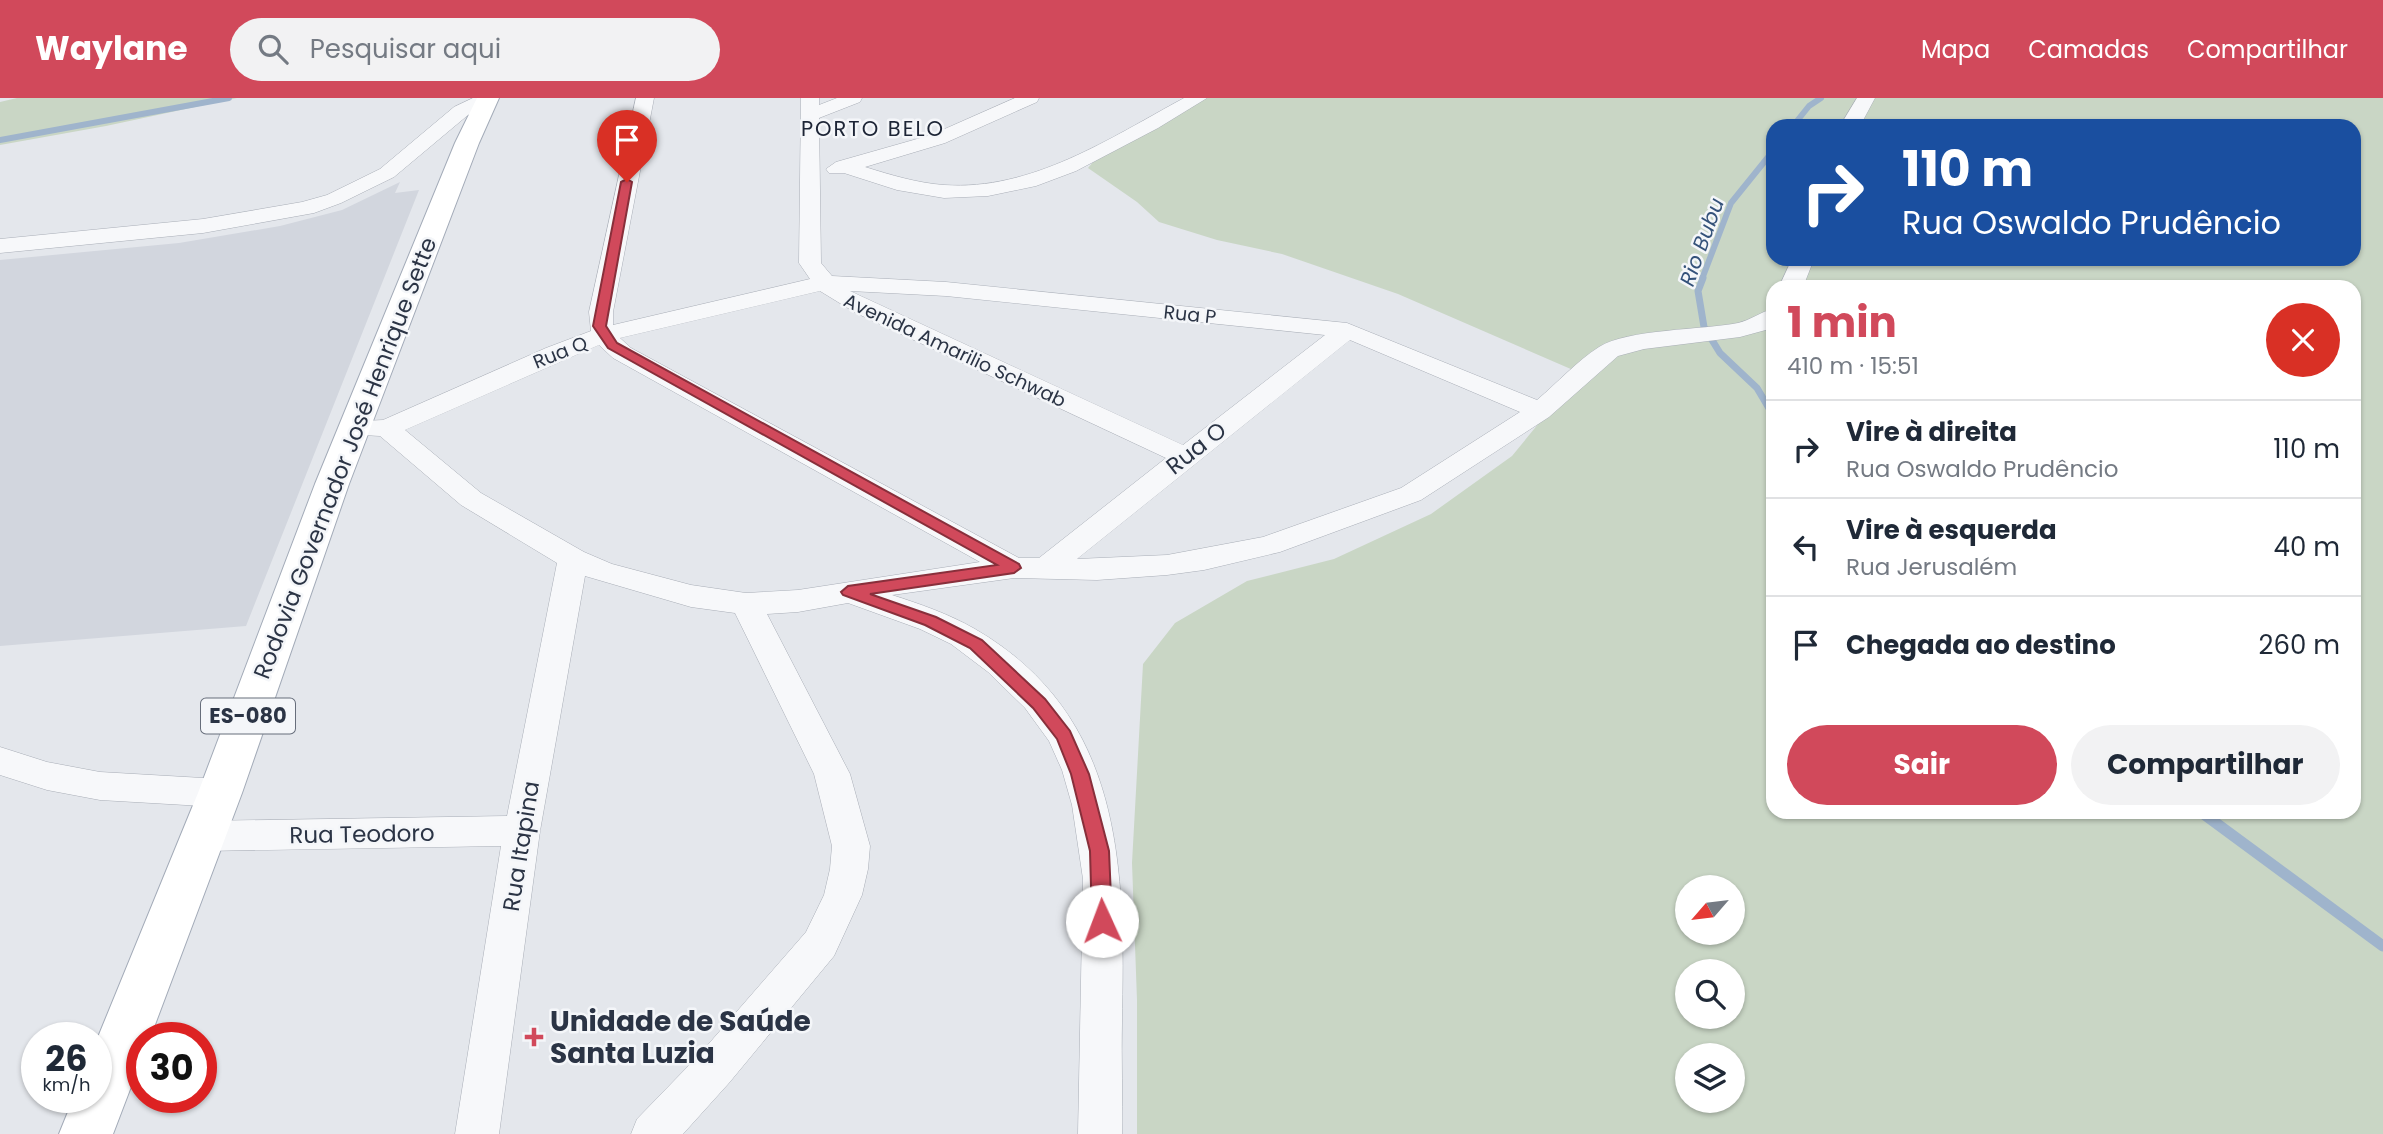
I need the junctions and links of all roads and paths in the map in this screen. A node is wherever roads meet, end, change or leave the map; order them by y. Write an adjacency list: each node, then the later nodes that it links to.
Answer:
1 (488, 98): 12 (street); 18 (main road, Rodovia Governador José Henrique Sette / ES-080)
2 (645, 98): 16 (street)
3 (853, 98): 7 (street)
4 (1030, 98): 10 (street)
5 (1198, 98): 10 (street)
6 (1866, 98): 8 (street)
7 (809, 107): 9 (street, Avenida Amarilio Schwab)
8 (1854, 119)
9 (810, 151): 10 (street); 11 (street, Avenida Amarilio Schwab)
10 (852, 163): 11 (street)
11 (811, 176): 13 (street, Avenida Amarilio Schwab)
12 (0, 246)
13 (823, 283): 15 (street, Rua P); 16 (street, Rua Q); 19 (street, Avenida Amarilio Schwab)
14 (1766, 322): 17 (street)
15 (1347, 330): 17 (street, Rua P); 19 (street, Rua O)
16 (603, 335): 18 (street, Rua Q); 21 (street)
17 (1540, 411): 22 (street)
18 (371, 428): 20 (street); 26 (main road, Rodovia Governador José Henrique Sette / ES-080)
19 (1185, 456): 22 (street, Rua O)
20 (573, 559): 24 (street); 27 (street, Rua Itapina)
21 (1014, 568): 22 (street); 23 (street)
22 (1047, 568)
23 (848, 592): 24 (street); 31 (street)
24 (746, 604): 30 (street)
25 (0, 761): 26 (street, Rua Teodoro)
26 (211, 814): 27 (street, Rua Teodoro); 28 (main road, Rodovia Governador José Henrique Sette / ES-080)
27 (522, 831): 29 (street, Rua Itapina)
28 (86, 1134)
29 (477, 1134)
30 (653, 1134)
31 (1100, 1134)

